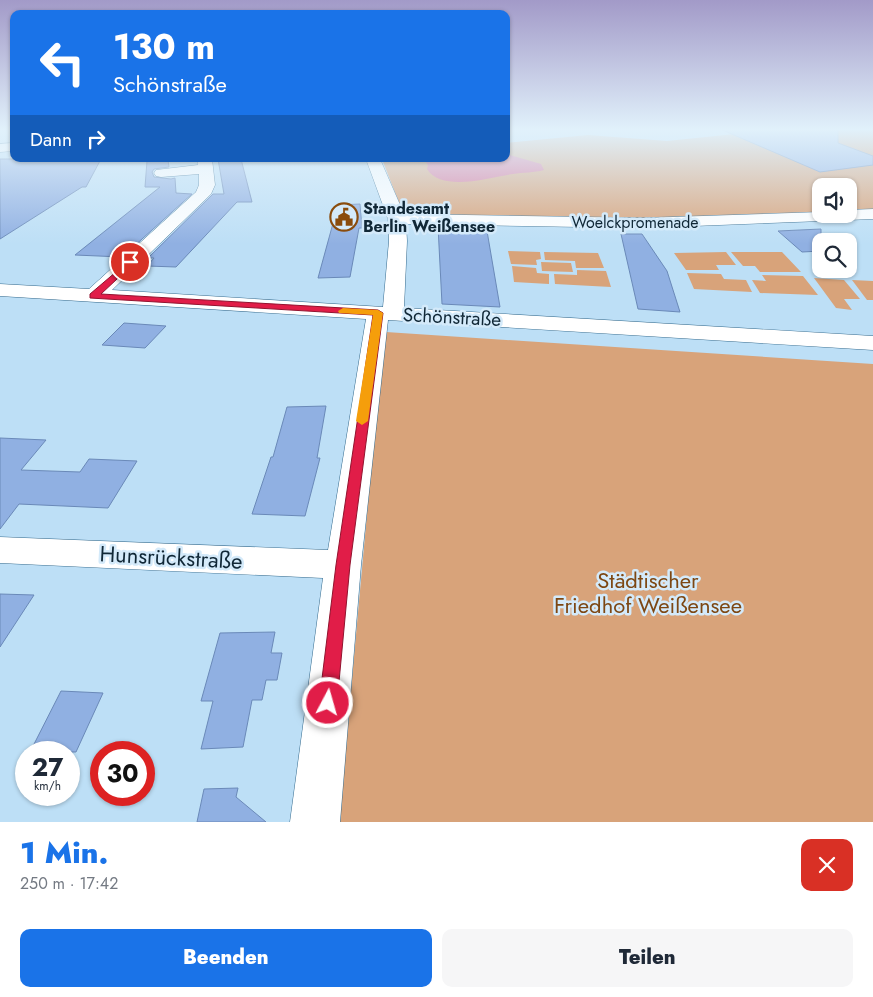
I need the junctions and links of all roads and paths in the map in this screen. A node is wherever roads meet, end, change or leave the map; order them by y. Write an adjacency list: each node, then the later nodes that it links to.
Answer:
1 (189, 167): 4 (street)
2 (206, 167): 8 (street)
3 (376, 167): 6 (street)
4 (161, 173)
5 (873, 214): 6 (street, Woelckpromenade)
6 (397, 219): 9 (street)
7 (0, 290): 8 (street, Schönstraße)
8 (94, 296): 9 (street, Schönstraße)
9 (386, 313): 10 (street, Schönstraße); 12 (street)
10 (873, 343)
11 (0, 550): 12 (street, Hunsrückstraße)
12 (343, 565): 13 (street)
13 (315, 822)

